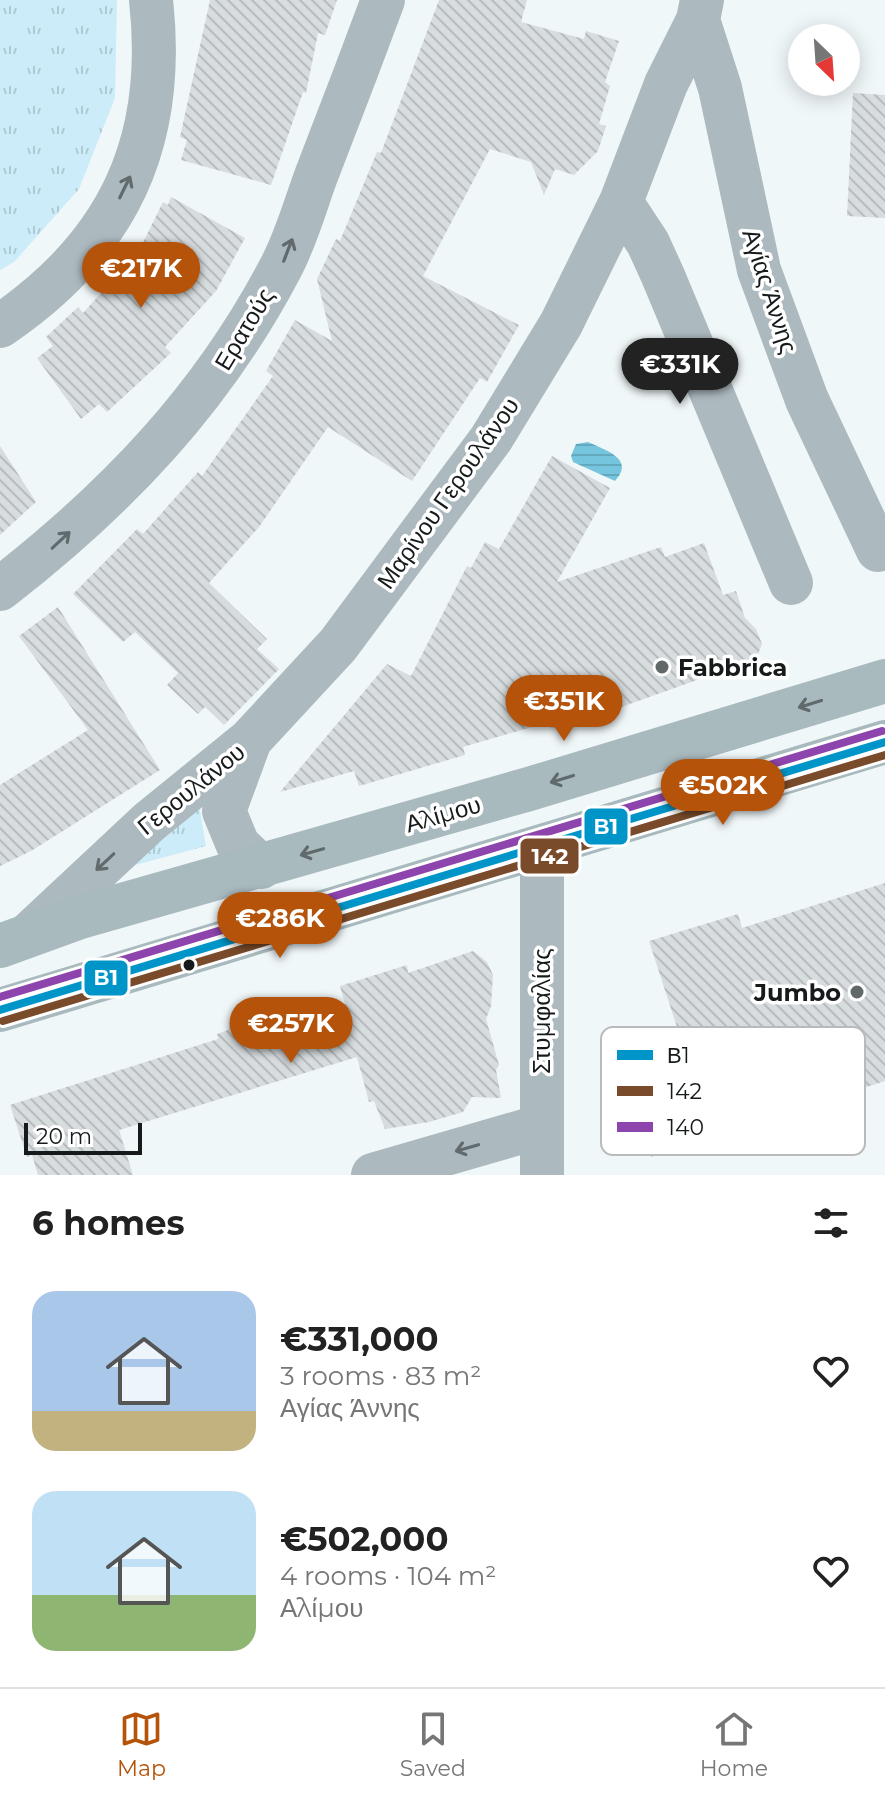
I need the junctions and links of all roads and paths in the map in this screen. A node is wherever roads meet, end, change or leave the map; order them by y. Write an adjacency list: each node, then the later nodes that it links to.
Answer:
1 (151, 0): 5 (street, one-way to 1)
2 (383, 0): 8 (street, Ερατούς, one-way to 2)
3 (700, 10): 4 (street, Μαρίνου Γερουλάνου); 6 (street, Αγίας Άννης)
4 (621, 202): 7 (street); 10 (street, Μαρίνου Γερουλάνου)
5 (0, 326)
6 (878, 550)
7 (791, 583)
8 (0, 589)
9 (885, 681): 13 (main road, Αλίμου, one-way to 13)
10 (250, 740): 13 (street, Γερουλάνου); 14 (street, Γερουλάνου, one-way to 14)
11 (885, 742): 12 (main road)
12 (542, 848): 15 (main road); 16 (street, Στυμφαλίας)
13 (261, 867): 14 (main road, Αλίμου)
14 (14, 941)
15 (0, 1010)
16 (542, 1126): 17 (street, one-way to 17); 18 (street, Στυμφαλίας)
17 (373, 1175)
18 (542, 1175)

